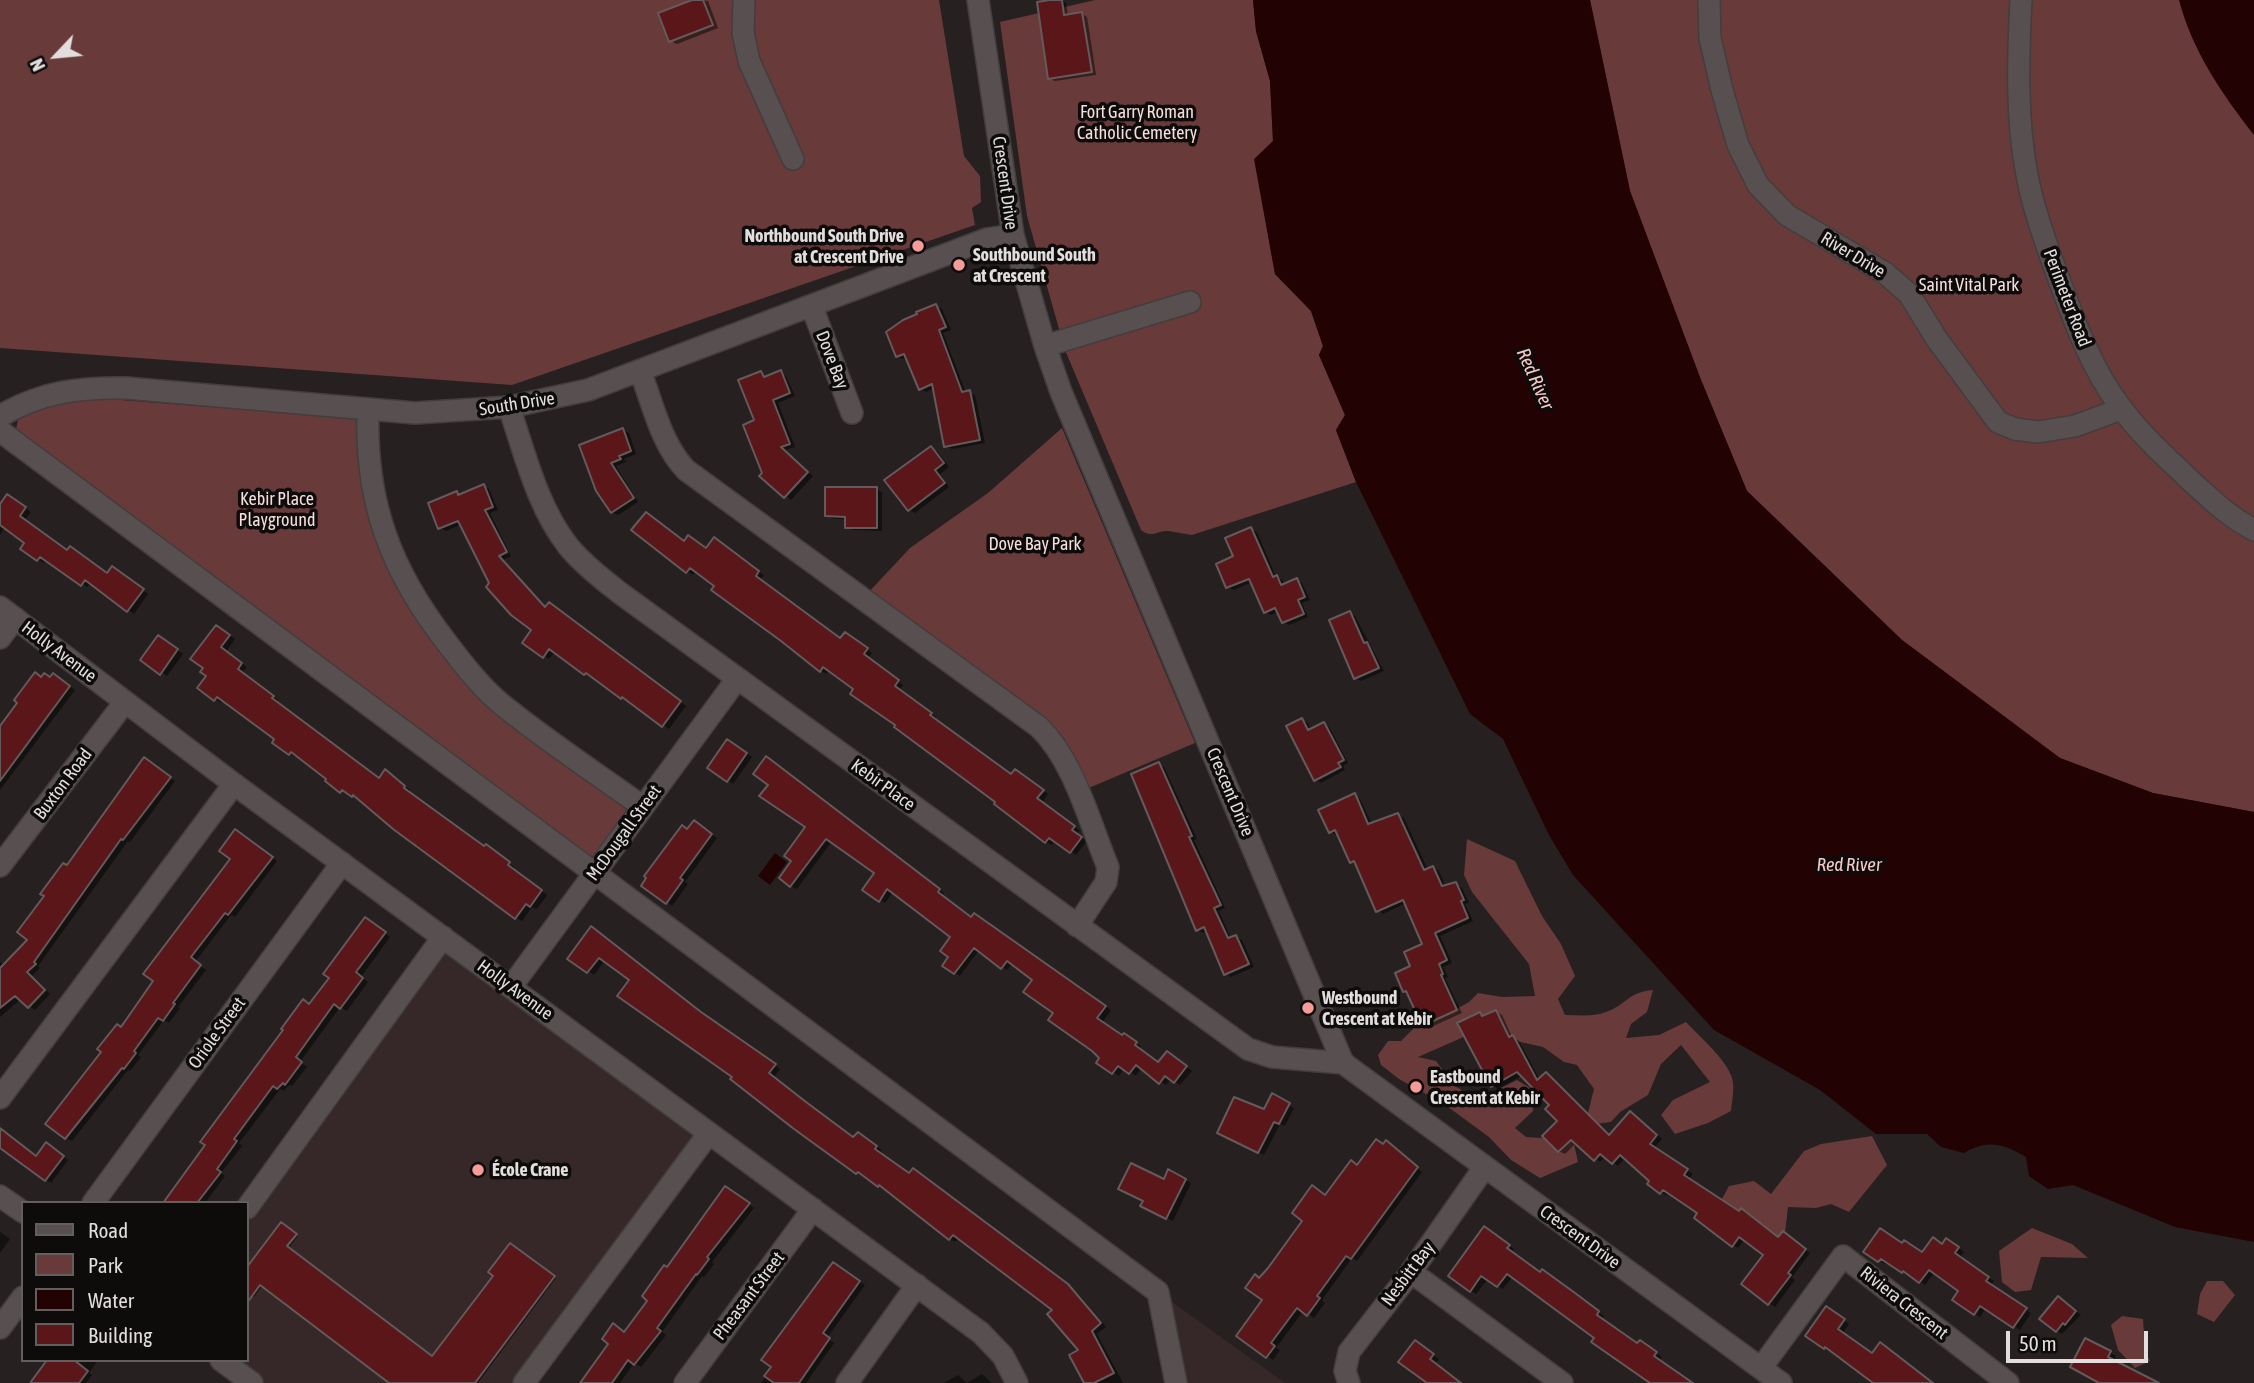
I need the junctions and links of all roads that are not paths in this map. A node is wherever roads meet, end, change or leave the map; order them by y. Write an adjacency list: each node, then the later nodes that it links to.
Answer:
1 (744, 0): 5 (street)
2 (978, 0): 6 (street, Crescent Drive)
3 (1709, 0): 12 (street, River Drive)
4 (2021, 0): 12 (street, Perimeter Road)
5 (793, 159)
6 (1013, 235): 8 (street, South Drive); 9 (street, Crescent Drive)
7 (1190, 302): 9 (street)
8 (812, 307): 10 (street, South Drive); 14 (street, Dove Bay)
9 (1045, 346): 30 (street, Crescent Drive)
10 (640, 371): 11 (street, South Drive); 27 (street)
11 (509, 407): 13 (street, South Drive); 20 (street, Kebir Place)
12 (2121, 409): 17 (street, Perimeter Road)
13 (368, 411): 15 (street, South Drive); 23 (street)
14 (852, 413)
15 (0, 416)
16 (0, 431): 26 (street)
17 (2254, 530)
18 (7, 613): 19 (street); 21 (street, Holly Avenue)
19 (0, 638)
20 (737, 679): 23 (street, McDougall Street); 27 (street, Kebir Place)
21 (125, 702): 22 (street, Holly Avenue); 25 (street, Buxton Road)
22 (234, 784): 24 (street, Holly Avenue); 31 (street)
23 (643, 807): 26 (street, McDougall Street)
24 (342, 863): 28 (street, Holly Avenue); 35 (street, Oriole Street)
25 (0, 866)
26 (594, 874): 29 (street, McDougall Street); 50 (street)
27 (1077, 926): 30 (street, Kebir Place)
28 (443, 937): 29 (street, Holly Avenue); 36 (street)
29 (511, 987): 32 (street, Holly Avenue)
30 (1343, 1063): 33 (street, Crescent Drive)
31 (0, 1098)
32 (709, 1133): 37 (street, Holly Avenue); 46 (street)
33 (1484, 1168): 39 (street, Nesbitt Bay); 44 (street, Crescent Drive)
34 (0, 1196): 38 (street)
35 (94, 1201)
36 (248, 1207)
37 (813, 1209): 40 (street, Holly Avenue); 47 (street, Pheasant Street)
38 (21, 1211)
39 (1411, 1272): 51 (street, Nesbitt Bay); 52 (street)
40 (917, 1285): 48 (street); 49 (street, Holly Avenue)
41 (21, 1300): 42 (street)
42 (0, 1328)
43 (224, 1362): 45 (street)
44 (1761, 1368): 53 (street, Crescent Drive); 54 (street, Riviera Crescent)
45 (252, 1383)
46 (524, 1383)
47 (685, 1383)
48 (847, 1383)
49 (1017, 1383)
50 (1175, 1383)
51 (1349, 1383)
52 (1562, 1383)
53 (1781, 1383)
54 (2008, 1383)

